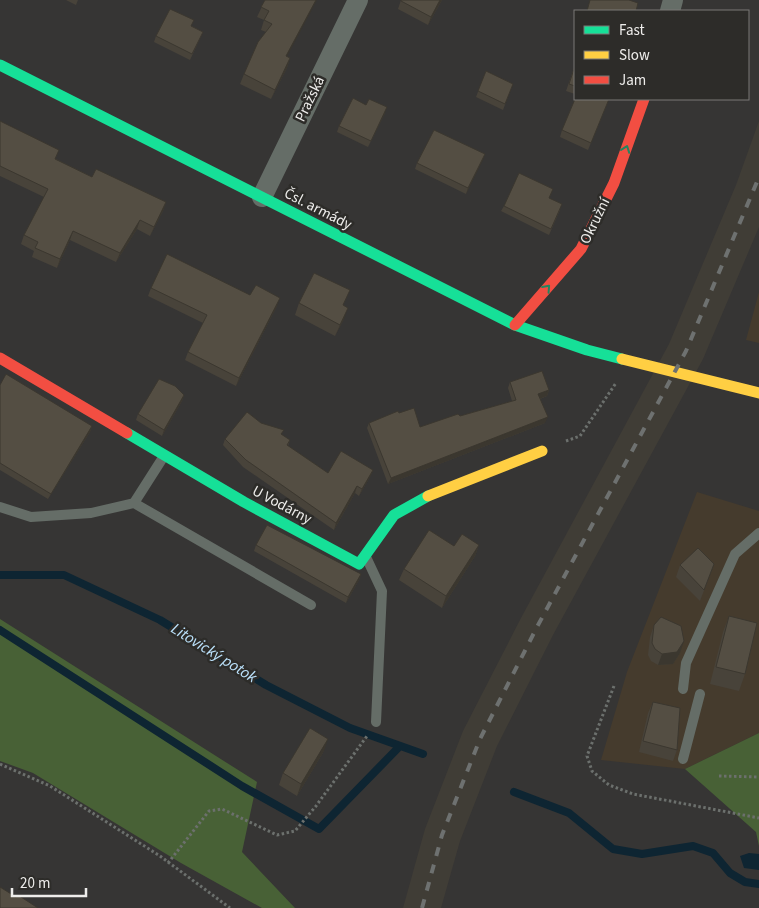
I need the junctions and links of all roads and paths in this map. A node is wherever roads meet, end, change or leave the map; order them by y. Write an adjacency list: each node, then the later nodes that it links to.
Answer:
1 (358, 0): 4 (street, Pražská)
2 (0, 65): 4 (street, Čsl. armády)
3 (644, 100): 5 (street, Okružní, one-way to 3)
4 (262, 198): 5 (street, Čsl. armády)
5 (515, 325): 7 (street, Čsl. armády)
6 (0, 358): 10 (street, U Vodárny)
7 (631, 362): 8 (street, Čsl. armády); 9 (path)
8 (759, 393)
9 (542, 451): 14 (street)
10 (164, 455): 11 (lane); 14 (street, U Vodárny)
11 (134, 503): 12 (lane); 15 (lane)
12 (0, 507)
13 (759, 533): 17 (lane)
14 (366, 555): 19 (lane)
15 (311, 605)
16 (614, 686): 25 (path)
17 (683, 689)
18 (700, 694): 21 (lane)
19 (376, 722)
20 (360, 748): 26 (path)
21 (683, 759)
22 (0, 764): 26 (path)
23 (719, 776): 24 (path)
24 (759, 777)
25 (759, 818)
26 (168, 862): 27 (path)
27 (230, 908)

